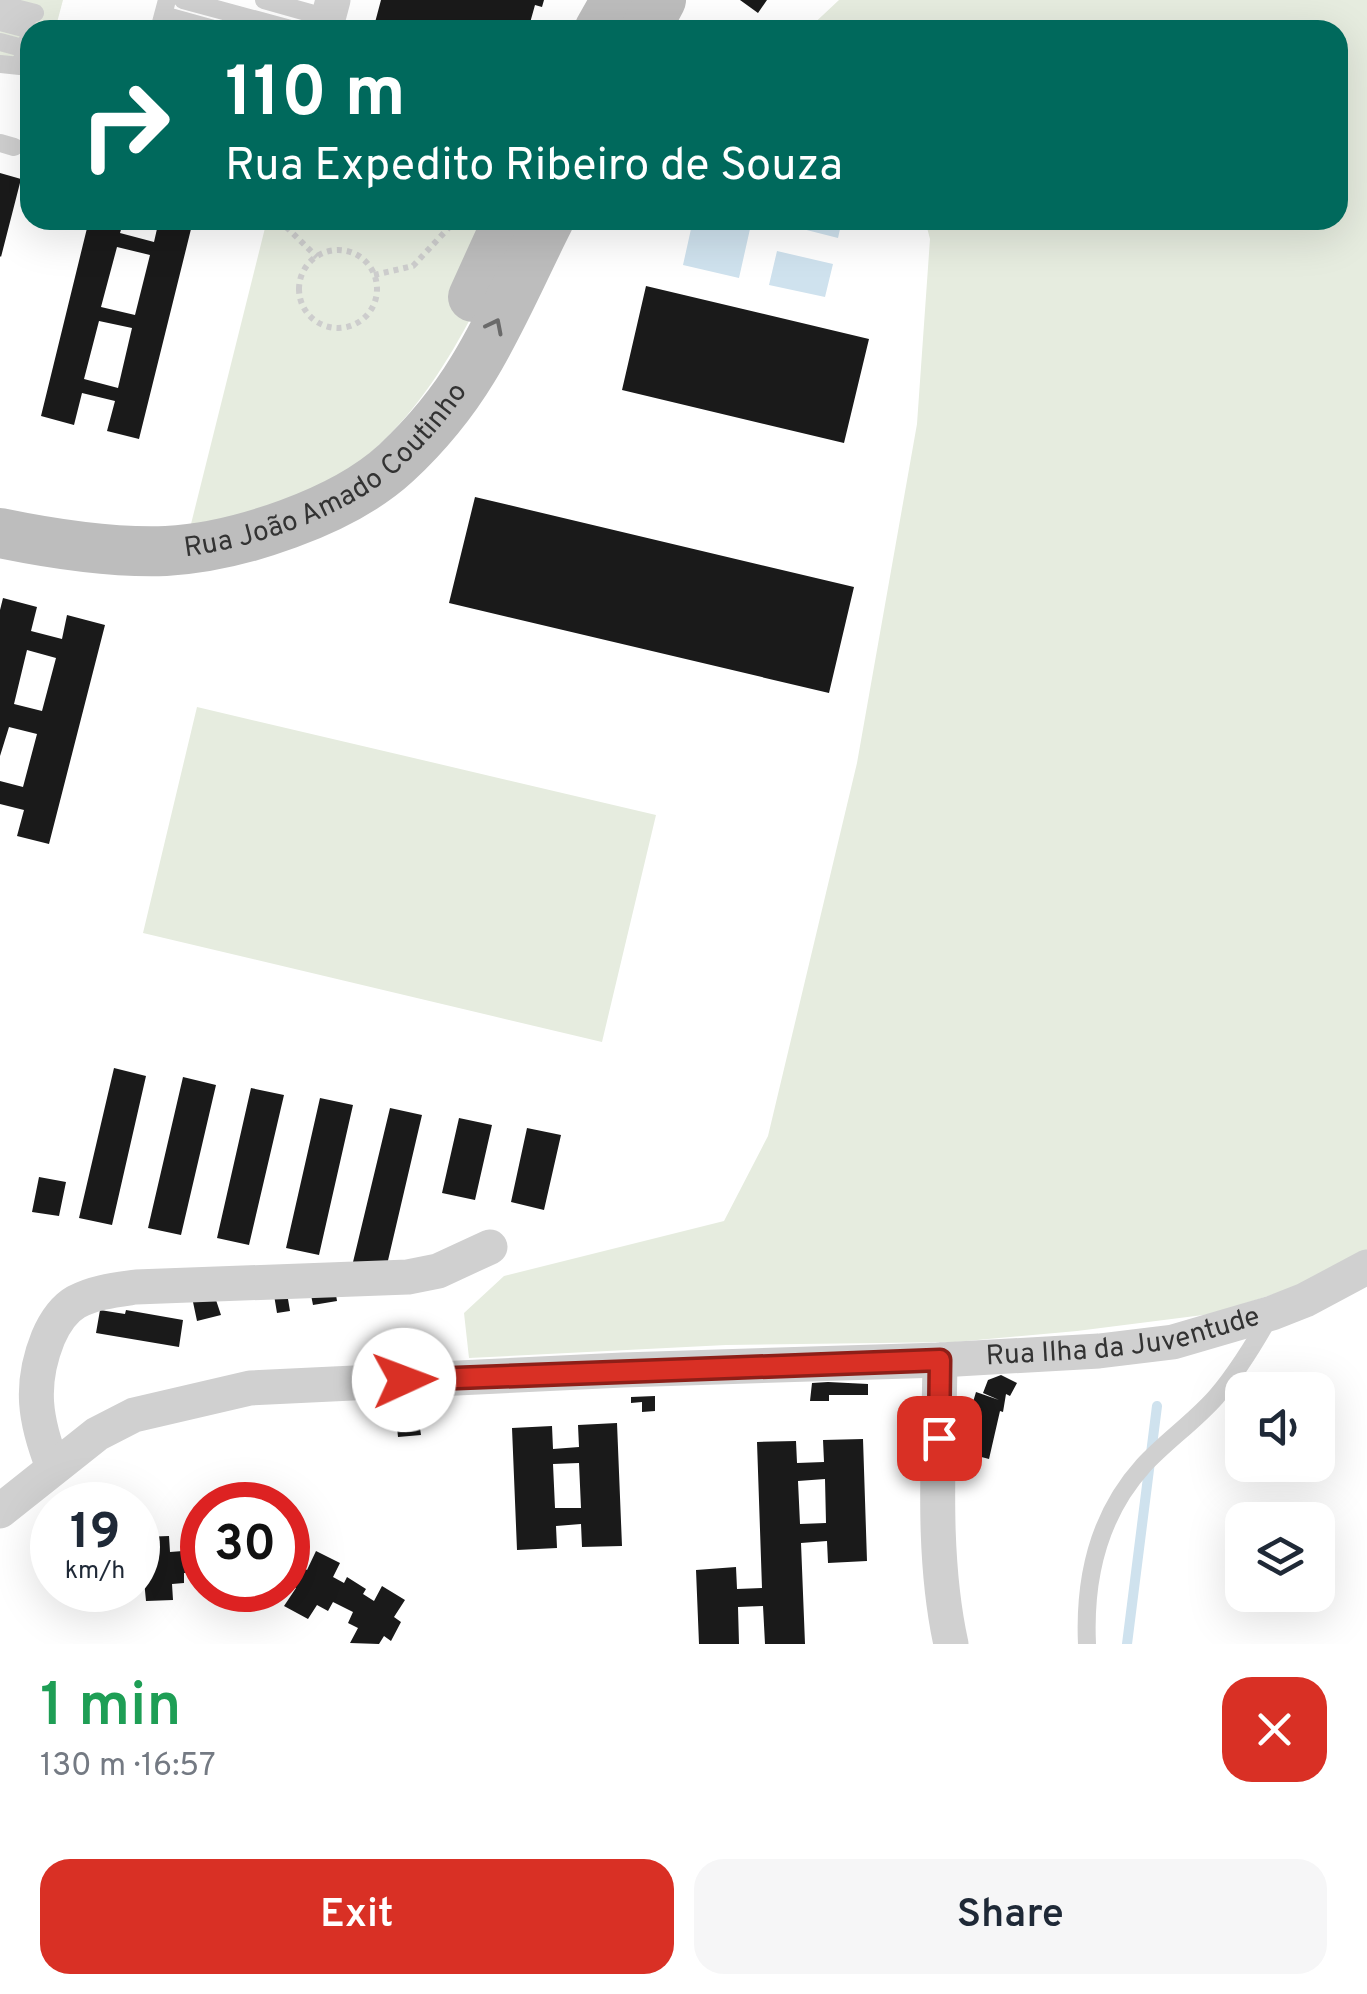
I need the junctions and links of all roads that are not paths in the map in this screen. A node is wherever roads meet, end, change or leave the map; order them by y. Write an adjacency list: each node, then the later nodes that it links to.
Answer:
1 (184, 0): 6 (lane)
2 (264, 0): 4 (lane)
3 (0, 4): 5 (lane)
4 (329, 16)
5 (23, 20)
6 (257, 20)
7 (504, 230): 9 (street, Rua João Amado Coutinho)
8 (544, 230): 10 (street, Rua João Amado Coutinho, one-way to 8)
9 (0, 506)
10 (0, 533)
11 (490, 1247): 15 (street)
12 (1367, 1266): 13 (street, Rua Ilha da Juventude)
13 (1272, 1313): 14 (street, Rua Ilha da Juventude); 18 (lane)
14 (940, 1360): 15 (street, Rua Ilha da Juventude); 17 (street)
15 (53, 1467): 16 (street, Rua Ilha da Juventude)
16 (0, 1511)
17 (951, 1644)
18 (1087, 1644)

